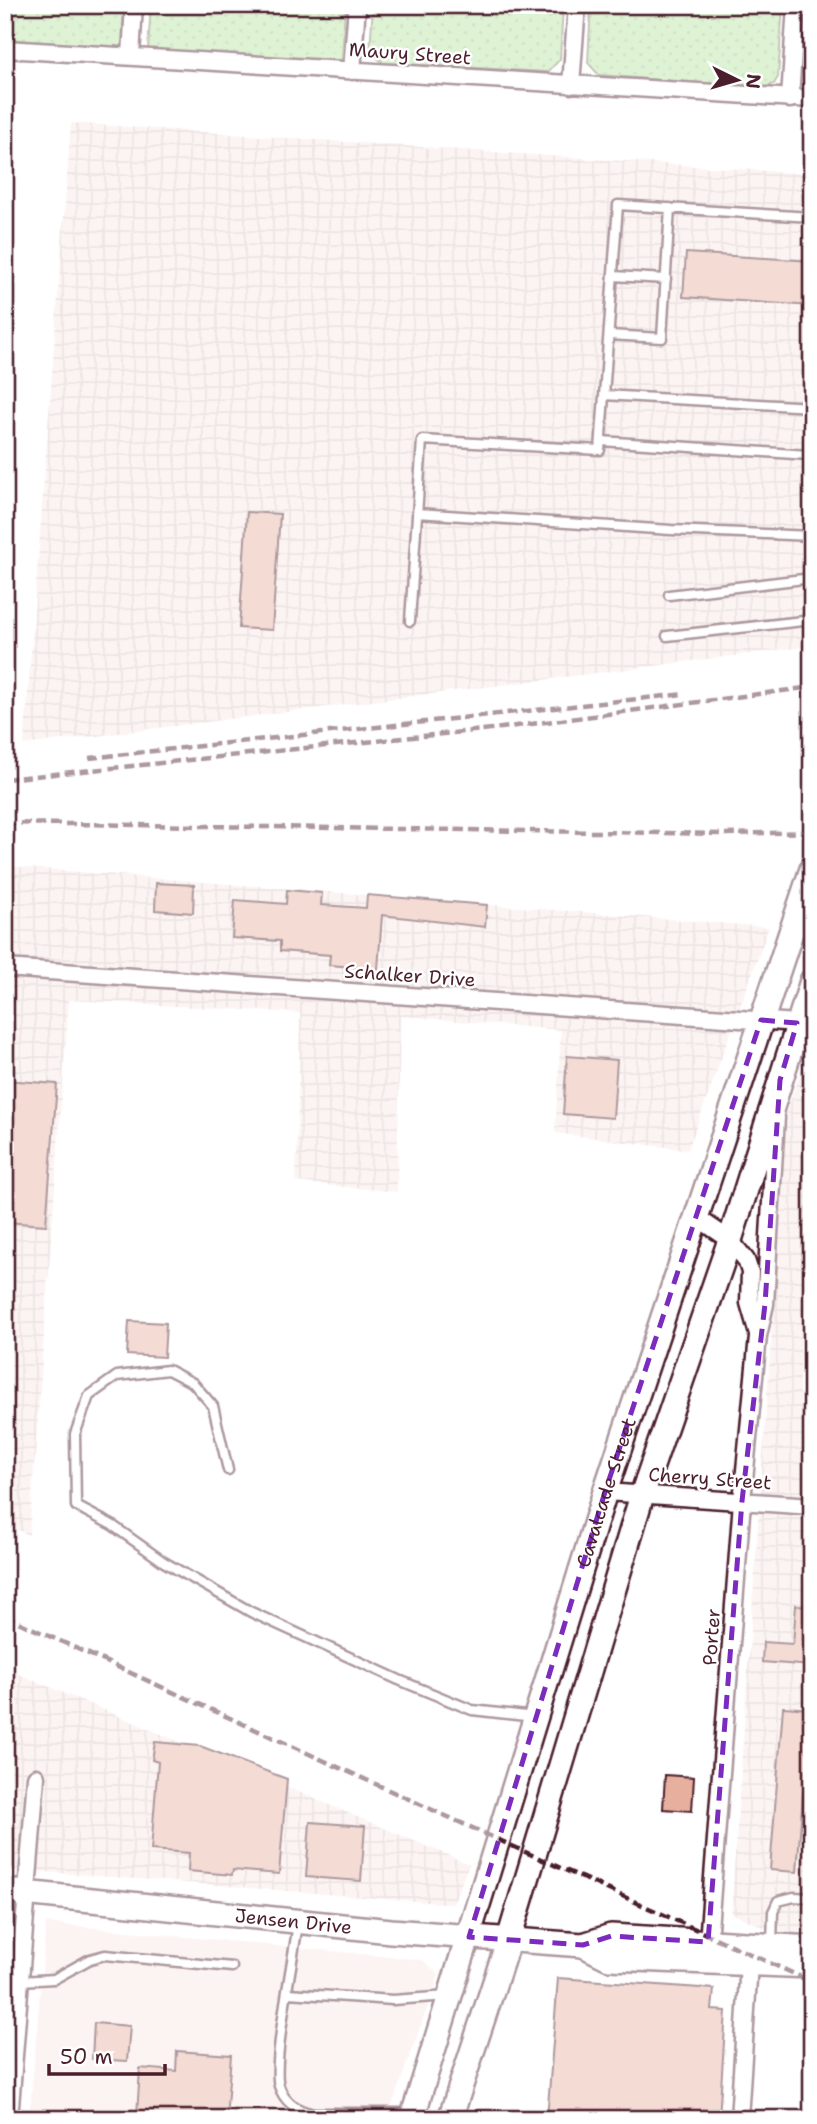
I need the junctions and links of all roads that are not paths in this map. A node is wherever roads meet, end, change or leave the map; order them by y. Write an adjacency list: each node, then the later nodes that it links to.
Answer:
1 (134, 5): 6 (street)
2 (357, 5): 7 (street)
3 (577, 5): 8 (street)
4 (796, 5): 9 (street)
5 (5, 49): 6 (street, Maury Street)
6 (131, 56): 7 (street, Maury Street)
7 (352, 71): 8 (street, Maury Street)
8 (571, 85): 9 (street, Maury Street)
9 (790, 99): 10 (street, Maury Street)
10 (812, 99)
11 (670, 208): 12 (lane); 13 (lane); 14 (lane)
12 (812, 217)
13 (613, 276): 14 (lane); 15 (lane)
14 (666, 279): 15 (lane)
15 (609, 335): 16 (lane)
16 (604, 395): 17 (lane); 18 (lane)
17 (812, 408): 18 (lane)
18 (601, 441): 19 (lane)
19 (417, 513): 20 (lane); 24 (lane)
20 (812, 536)
21 (812, 578): 22 (lane)
22 (669, 595)
23 (812, 620): 25 (lane)
24 (410, 621)
25 (667, 636)
26 (812, 869): 29 (main road, Cavalcade Street)
27 (5, 968): 29 (street, Schalker Drive)
28 (812, 981): 30 (main road, Cavalcade Street)
29 (761, 1020): 30 (street, Schalker Drive); 32 (main road, Cavalcade Street)
30 (805, 1023): 31 (main road, Cavalcade Street)
31 (780, 1080): 33 (main road, Cavalcade Street); 34 (street, Porter)
32 (695, 1216): 33 (street, Porter); 36 (main road, Cavalcade Street)
33 (730, 1240): 34 (street, Porter); 37 (main road, Cavalcade Street)
34 (758, 1336): 38 (street, Porter)
35 (228, 1470): 40 (lane)
36 (605, 1492): 37 (street, Cherry Street); 40 (main road, Cavalcade Street)
37 (642, 1495): 38 (street, Cherry Street); 46 (main road, Cavalcade Street)
38 (742, 1501): 39 (street, Cherry Street); 47 (street, Porter)
39 (812, 1506)
40 (538, 1717): 45 (main road, Cavalcade Street)
41 (36, 1777): 42 (street)
42 (16, 1891): 44 (main road, Jensen Drive); 54 (street)
43 (812, 1898): 49 (lane)
44 (298, 1923): 45 (main road, Jensen Drive); 55 (lane)
45 (469, 1937): 46 (main road, Jensen Drive); 56 (main road, Cavalcade Street)
46 (509, 1939): 48 (main road, Jensen Drive); 59 (main road, Cavalcade Street)
47 (708, 1942): 48 (main road, Jensen Drive); 49 (main road, Jensen Drive)
48 (583, 1945): 51 (main road, Jensen Drive)
49 (772, 1946): 50 (main road, Jensen Drive)
50 (812, 1948)
51 (749, 1963): 52 (main road, Jensen Drive); 60 (street)
52 (812, 1966)
53 (232, 1967): 54 (lane)
54 (20, 1981): 58 (street)
55 (289, 1993): 56 (lane); 57 (lane)
56 (450, 1996): 57 (main road, Cavalcade Street)
57 (413, 2116)
58 (9, 2119)
59 (450, 2119)
60 (739, 2119)

